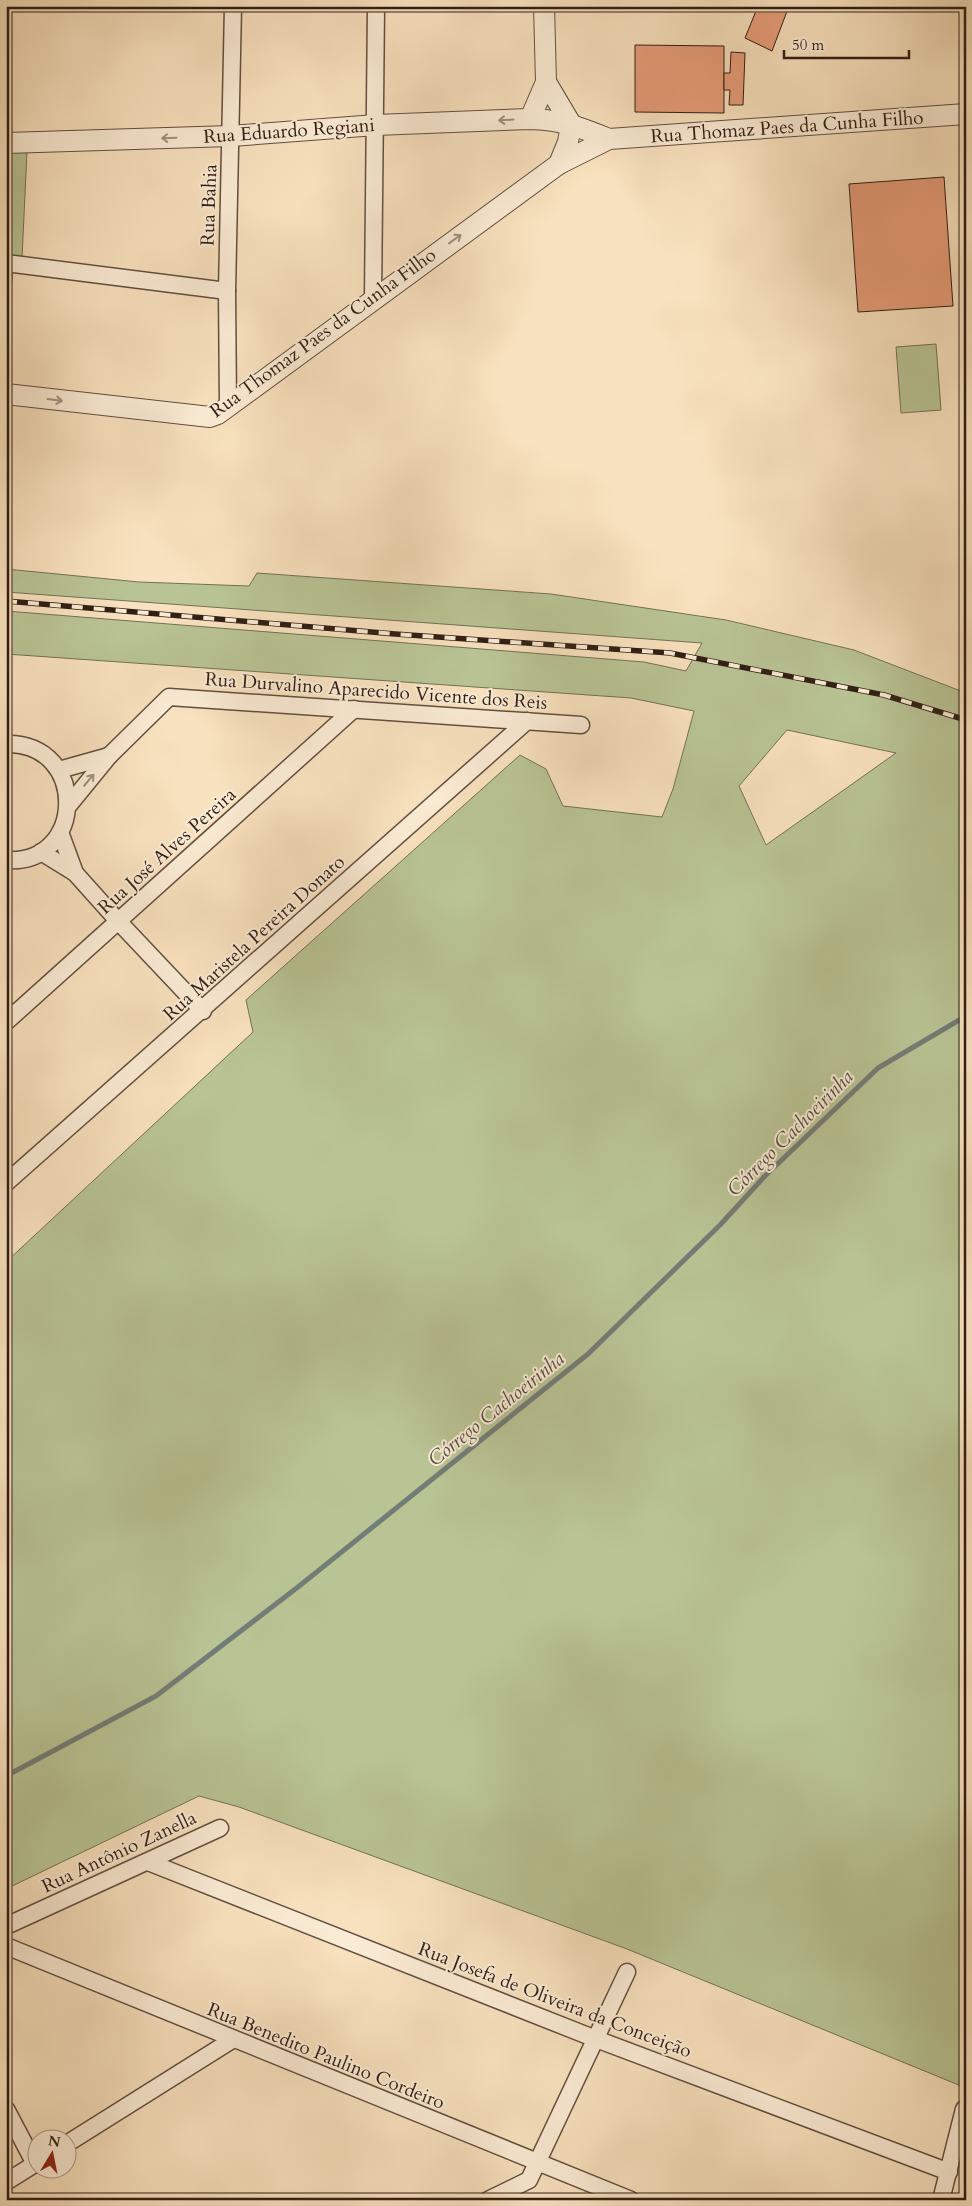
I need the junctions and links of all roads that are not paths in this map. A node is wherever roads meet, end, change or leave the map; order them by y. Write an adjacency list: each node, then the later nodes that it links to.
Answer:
1 (233, 6): 9 (street, Rua Bahia)
2 (376, 6): 8 (street)
3 (544, 6): 4 (street)
4 (546, 82): 6 (street); 7 (street)
5 (966, 114): 10 (street, Rua Thomaz Paes da Cunha Filho)
6 (530, 119): 7 (street, Rua Eduardo Regiani); 8 (street, Rua Eduardo Regiani, one-way to 8)
7 (571, 124): 10 (street, Rua Thomaz Paes da Cunha Filho); 12 (street)
8 (376, 125): 9 (street, Rua Eduardo Regiani); 15 (street)
9 (231, 136): 11 (street, Rua Eduardo Regiani, one-way to 11); 14 (street, Rua Bahia)
10 (609, 139): 12 (street, Rua Thomaz Paes da Cunha Filho)
11 (6, 143)
12 (559, 164): 15 (street, Rua Thomaz Paes da Cunha Filho, one-way to 12)
13 (6, 263): 14 (street)
14 (227, 291): 17 (street, Rua Bahia)
15 (374, 298): 17 (street, Rua Thomaz Paes da Cunha Filho)
16 (6, 394): 17 (street, Rua Thomaz Paes da Cunha Filho, one-way to 17)
17 (228, 406)
18 (354, 709): 19 (street, Rua Durvalino Aparecido Vicente dos Reis); 22 (street, Rua Durvalino Aparecido Vicente dos Reis); 29 (street, Rua José Alves Pereira)
19 (527, 721): 20 (street, Rua Durvalino Aparecido Vicente dos Reis); 30 (street, Rua Maristela Pereira Donato)
20 (581, 725)
21 (6, 744): 23 (street)
22 (109, 756): 23 (street); 24 (street, one-way to 22)
23 (59, 770): 24 (street)
24 (69, 805): 25 (street)
25 (60, 832): 26 (street); 28 (street)
26 (41, 852): 27 (street); 28 (street)
27 (6, 860)
28 (75, 873): 29 (street)
29 (118, 921): 30 (street); 31 (street, Rua José Alves Pereira)
30 (203, 1011): 32 (street, Rua Maristela Pereira Donato)
31 (6, 1022)
32 (6, 1183)
33 (220, 1828): 34 (street, Rua Antônio Zanella)
34 (148, 1862): 35 (street, Rua Antônio Zanella); 38 (street, Rua Josefa de Oliveira da Conceição)
35 (6, 1926)
36 (6, 1946): 39 (street, Rua Benedito Paulino Cordeiro)
37 (627, 1972): 38 (street)
38 (596, 2039): 44 (street); 46 (street, Rua Josefa de Oliveira da Conceição)
39 (232, 2040): 42 (street); 44 (street, Rua Benedito Paulino Cordeiro)
40 (964, 2109): 46 (street)
41 (6, 2110): 43 (street)
42 (78, 2137)
43 (28, 2149)
44 (537, 2163): 48 (street); 49 (street, Rua Benedito Paulino Cordeiro)
45 (28, 2168): 47 (street)
46 (949, 2172): 50 (street)
47 (6, 2182)
48 (488, 2200)
49 (631, 2200)
50 (941, 2200)

